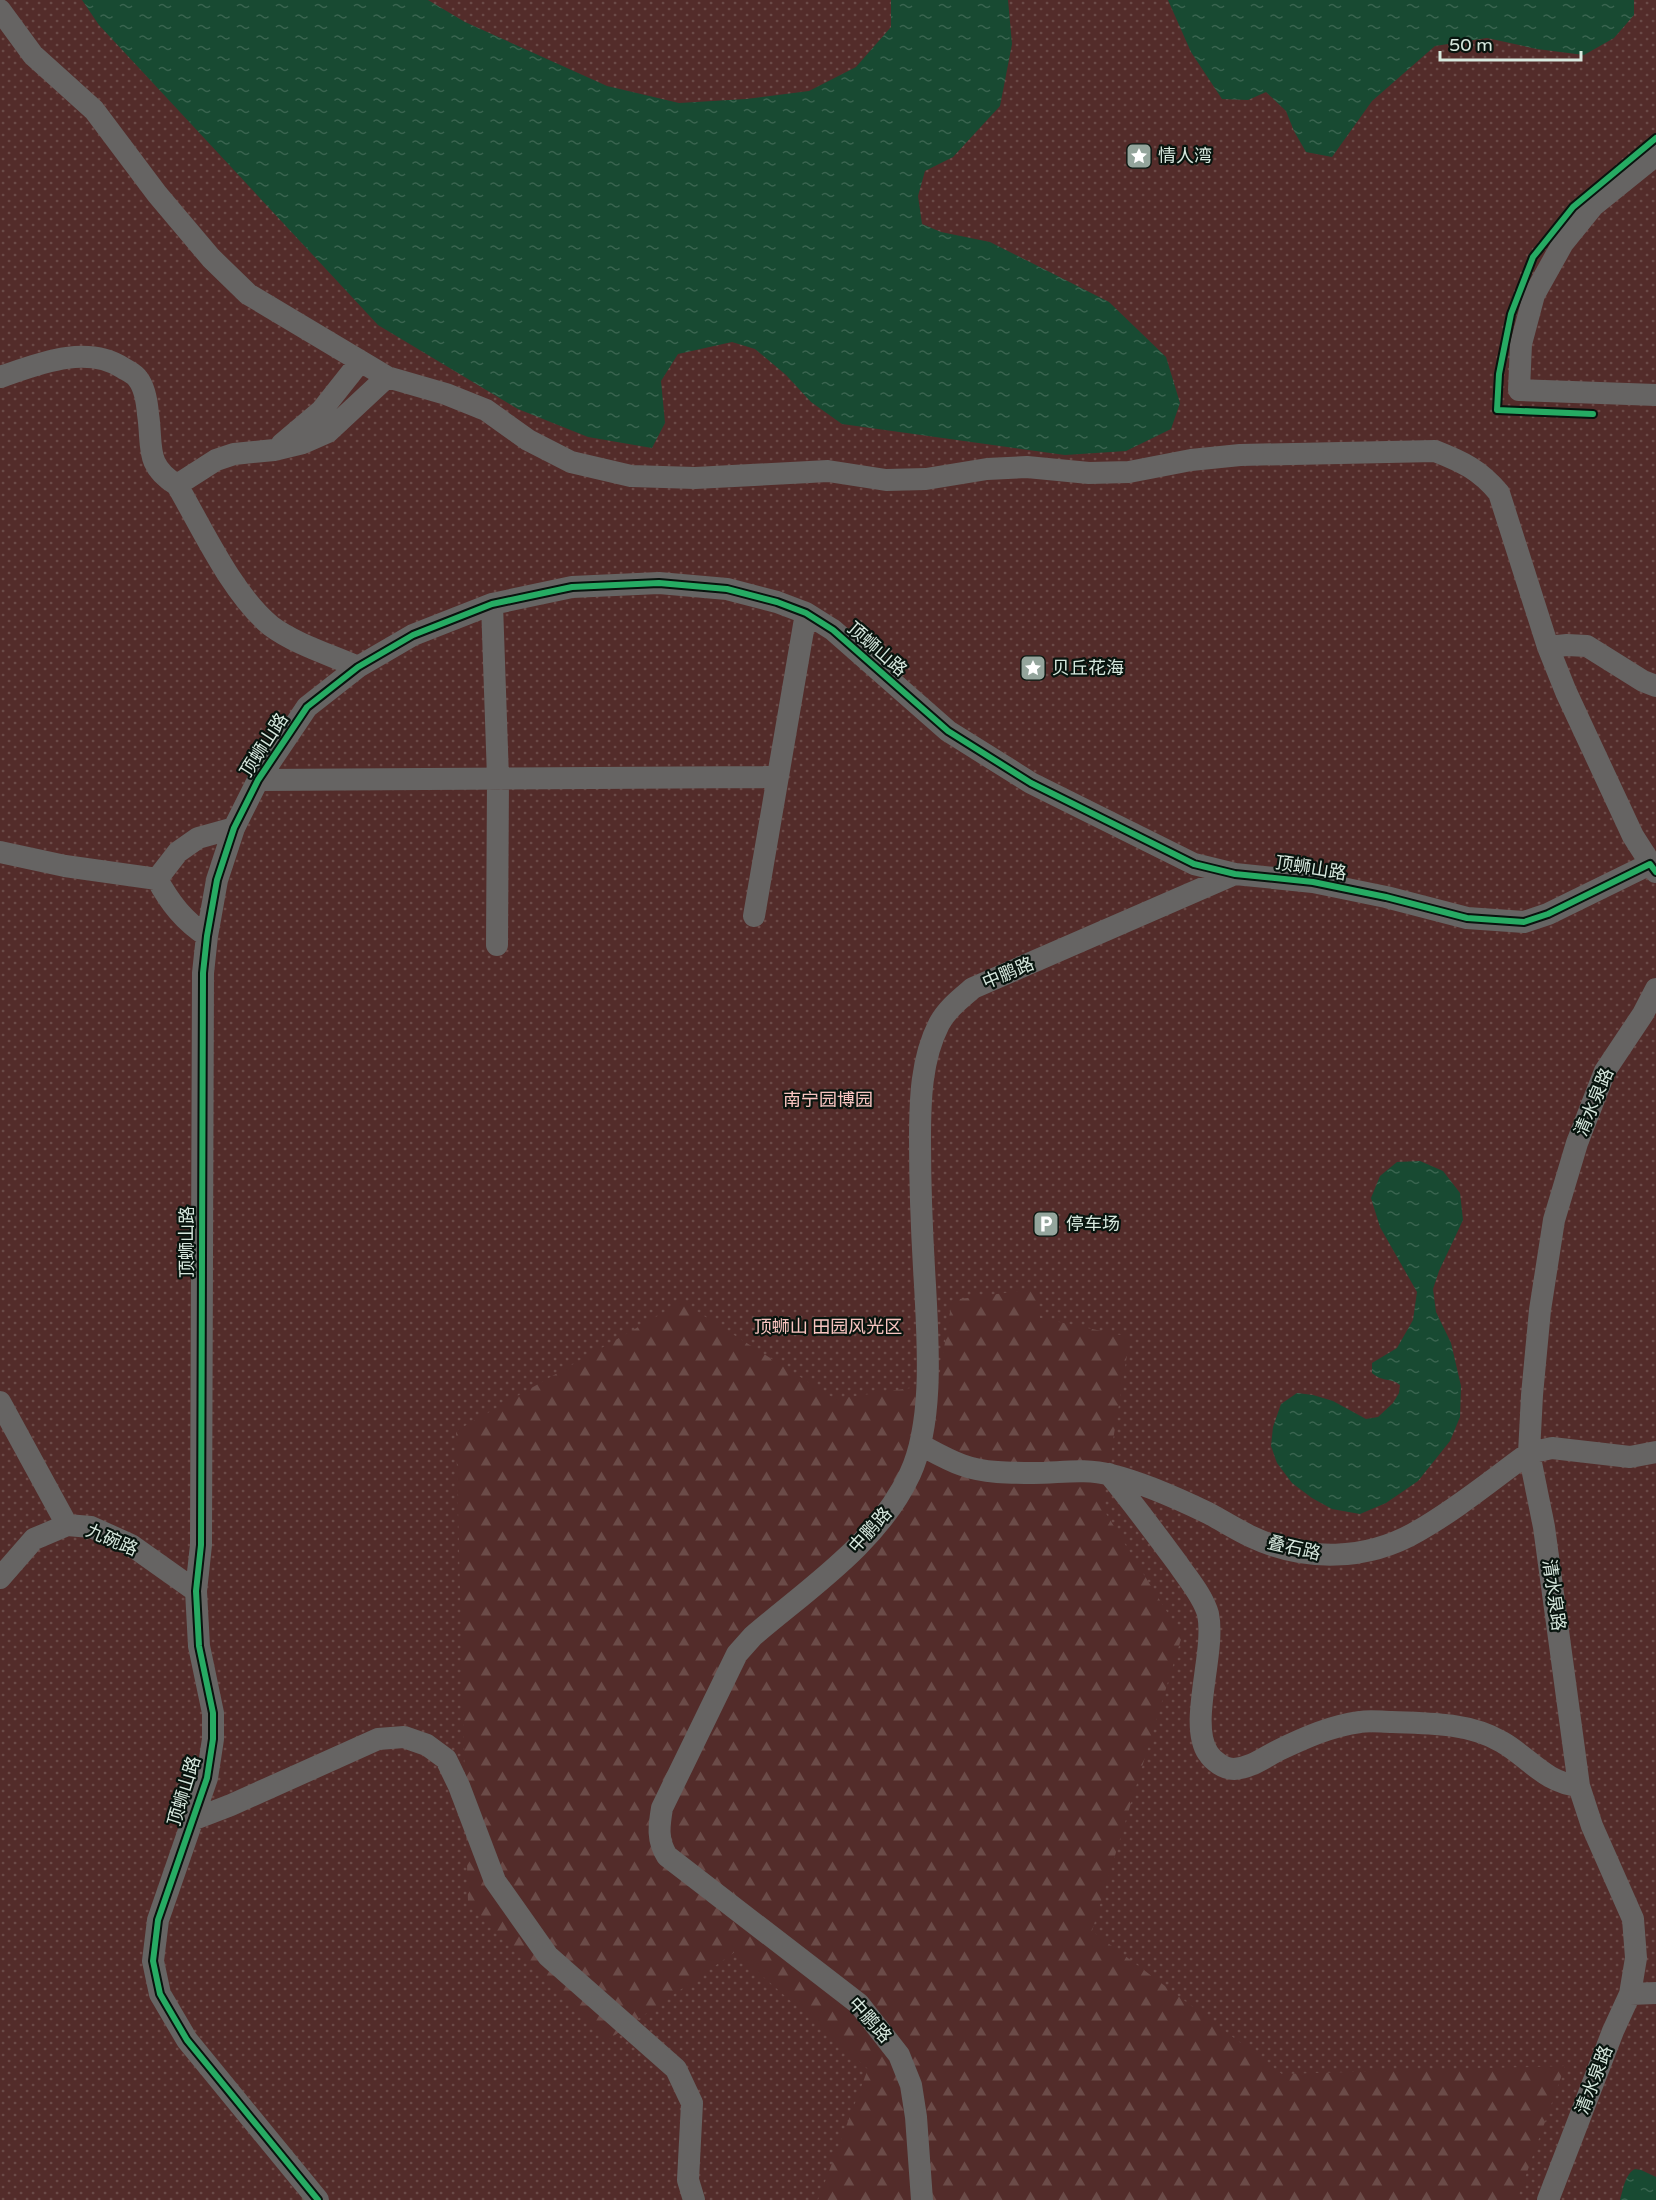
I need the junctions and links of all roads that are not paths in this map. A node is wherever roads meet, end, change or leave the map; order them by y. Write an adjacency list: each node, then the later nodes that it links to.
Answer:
1 (0, 10): 3 (street)
2 (1656, 155): 6 (street)
3 (359, 363): 5 (street); 7 (street)
4 (0, 377): 8 (street)
5 (387, 377): 7 (street); 11 (street)
6 (1656, 395)
7 (274, 450): 8 (street)
8 (177, 485): 12 (street)
9 (492, 604): 10 (street, 顶蛳山路); 12 (street, 顶蛳山路); 15 (street)
10 (806, 613): 14 (street); 20 (street, 顶蛳山路)
11 (1548, 647): 13 (street); 19 (street)
12 (358, 667): 16 (street, 顶蛳山路)
13 (1656, 686)
14 (777, 777): 15 (street); 22 (street)
15 (498, 778): 16 (street); 24 (street)
16 (258, 780): 17 (street, 顶蛳山路)
17 (234, 828): 21 (street); 23 (street, 顶蛳山路)
18 (0, 852): 21 (street)
19 (1653, 868): 20 (street, 顶蛳山路)
20 (1235, 874): 27 (street, 中鹏路)
21 (157, 879): 23 (street)
22 (753, 916)
23 (207, 936): 33 (street, 顶蛳山路)
24 (497, 945)
25 (1656, 989): 29 (street, 清水泉路)
26 (0, 1402): 31 (street)
27 (921, 1445): 30 (street, 叠石路); 40 (street, 中鹏路)
28 (1656, 1452): 29 (street, 叠石路)
29 (1529, 1453): 30 (street, 叠石路); 34 (street, 清水泉路)
30 (1109, 1474): 34 (street)
31 (67, 1525): 32 (street, 九碗路); 33 (street, 九碗路)
32 (0, 1578)
33 (196, 1591): 35 (street, 顶蛳山路)
34 (1579, 1786): 37 (street, 清水泉路)
35 (192, 1820): 38 (street, 顶蛳山路); 39 (street)
36 (1656, 1993): 37 (street)
37 (1630, 1994): 41 (street, 清水泉路)
38 (318, 2200)
39 (694, 2200)
40 (922, 2200)
41 (1548, 2200)

